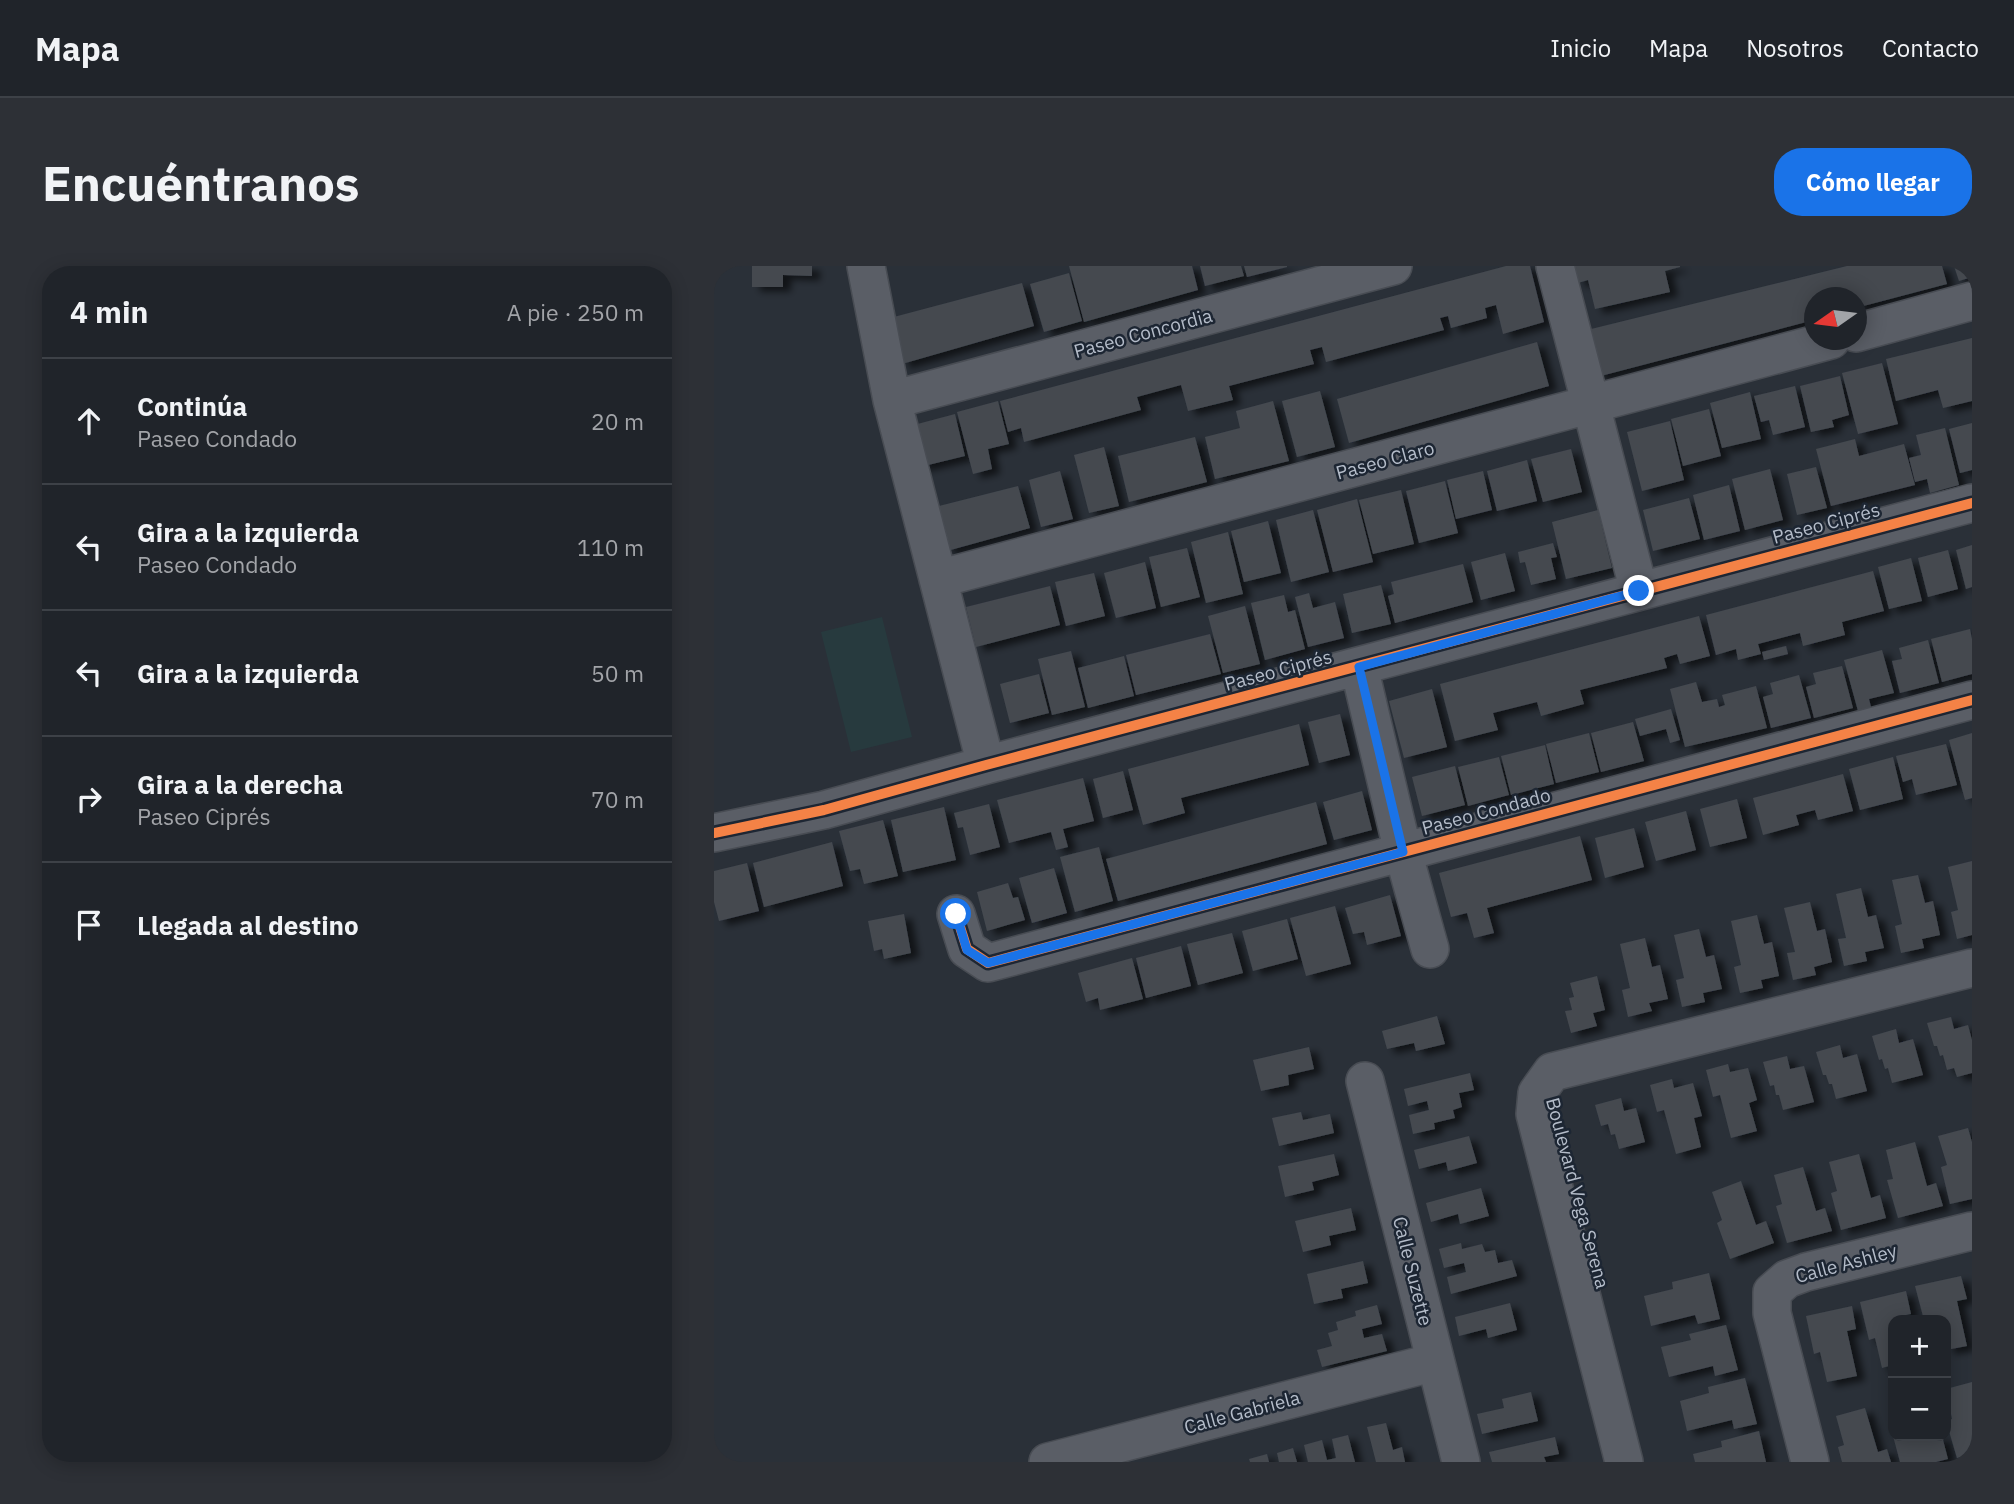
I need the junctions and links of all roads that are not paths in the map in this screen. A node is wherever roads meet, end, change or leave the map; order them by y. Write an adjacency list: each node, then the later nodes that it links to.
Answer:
1 (866, 266): 7 (street)
2 (1393, 266): 7 (street, Paseo Concordia)
3 (1555, 266): 8 (street)
4 (1972, 301): 5 (street)
5 (1867, 330)
6 (1804, 347): 8 (street, Paseo Claro)
7 (892, 400): 10 (street)
8 (1591, 405): 10 (street, Paseo Claro); 11 (street)
9 (1972, 503): 11 (street, Paseo Ciprés)
10 (938, 579): 14 (street)
11 (1639, 591): 12 (street, Paseo Ciprés)
12 (1359, 667): 14 (street, Paseo Ciprés); 16 (street)
13 (1972, 700): 16 (street, Paseo Condado)
14 (986, 765): 15 (street, Paseo Ciprés)
15 (714, 833)
16 (1403, 852): 17 (street, Paseo Condado); 18 (street)
17 (956, 914)
18 (1430, 949)
19 (1972, 968): 20 (street)
20 (1552, 1072): 26 (street, Boulevard Vega Serena); 27 (street, Boulevard Vega Serena)
21 (1365, 1081): 23 (street, Calle Suzette)
22 (1972, 1231): 28 (street, Calle Ashley)
23 (1435, 1362): 24 (street, Calle Gabriela); 25 (street, Calle Suzette)
24 (1048, 1462)
25 (1461, 1462)
26 (1625, 1462)
27 (1650, 1462)
28 (1810, 1462)

